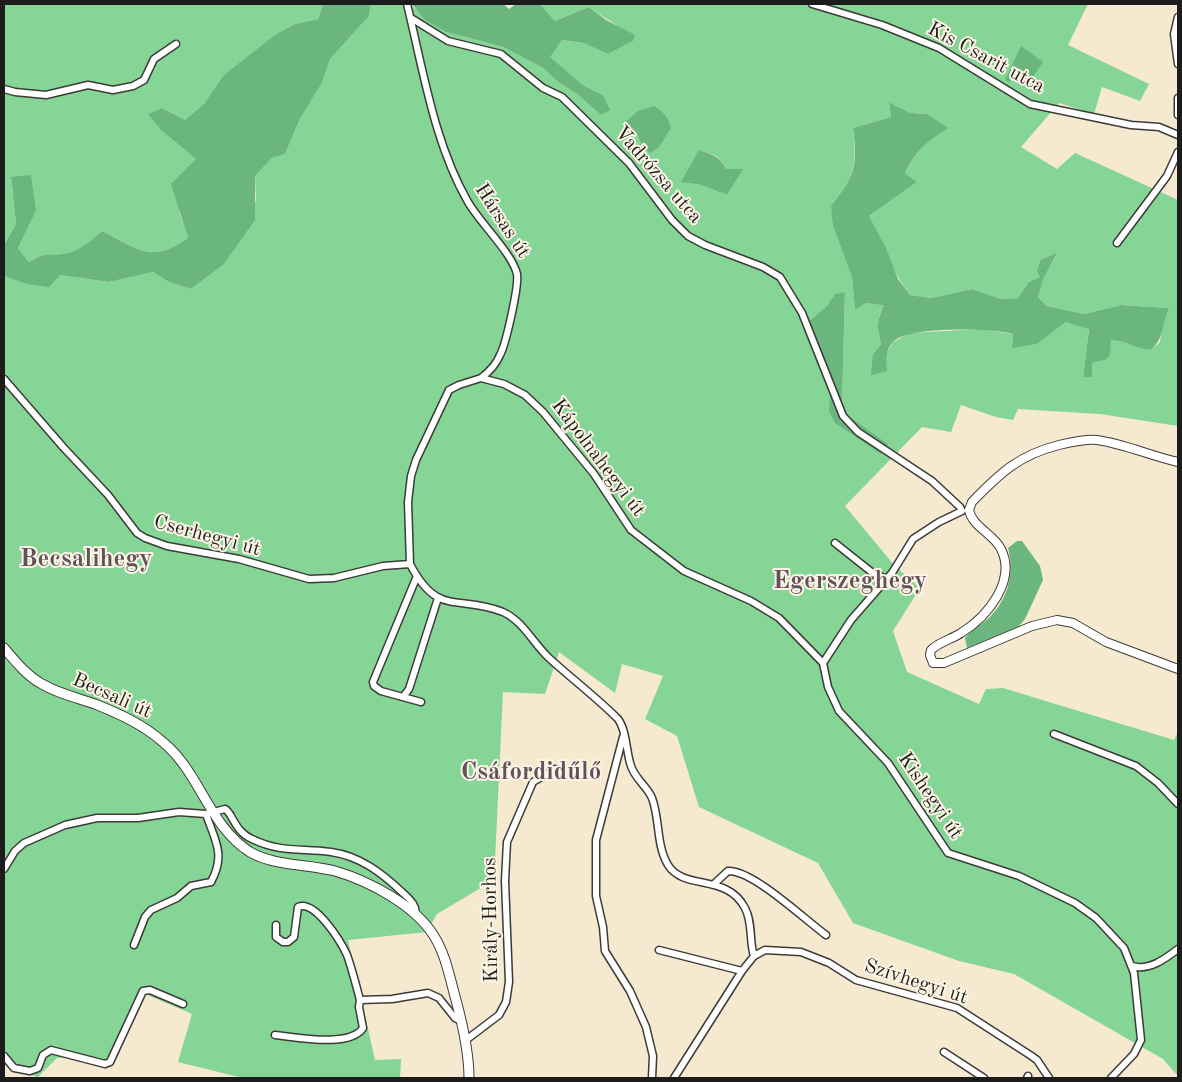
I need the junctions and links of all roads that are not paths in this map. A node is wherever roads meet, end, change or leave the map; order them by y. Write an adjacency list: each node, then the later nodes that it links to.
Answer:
1 (407, 4): 4 (street)
2 (812, 4): 10 (street, Kis Csarit utca)
3 (1178, 17): 6 (street)
4 (411, 18): 13 (street, Hársas út); 16 (street, Vadrózsa utca)
5 (176, 44): 7 (street)
6 (1178, 64)
7 (4, 89)
8 (1178, 98): 9 (street)
9 (1178, 116)
10 (1178, 134)
11 (1178, 152): 12 (street)
12 (1117, 243)
13 (481, 378): 18 (street); 23 (street, Kápolnahegyi út)
14 (4, 380): 18 (street, Cserhegyi út)
15 (1178, 462): 16 (street)
16 (966, 511): 20 (street); 24 (street)
17 (835, 543): 20 (street)
18 (410, 564): 19 (street)
19 (417, 576): 21 (street); 25 (street)
20 (887, 579): 23 (street)
21 (438, 598): 25 (street); 28 (street)
22 (4, 648): 31 (main road, Becsali út)
23 (823, 663): 41 (street, Kishegyi út)
24 (1178, 669)
25 (403, 697): 26 (street)
26 (421, 702)
27 (1054, 734): 30 (street)
28 (624, 736): 33 (street); 51 (street)
29 (555, 768): 47 (street, Király-Horhos)
30 (1178, 804)
31 (209, 813): 32 (street); 34 (main road, Becsali út); 34 (street, Becsali út); 37 (street)
32 (4, 869)
33 (714, 884): 36 (street); 40 (street)
34 (415, 915): 45 (main road, Becsali út)
35 (276, 925): 43 (street)
36 (826, 935)
37 (134, 945)
38 (1178, 949): 41 (street)
39 (659, 950): 42 (street)
40 (754, 956): 42 (street); 54 (street, Szívhegyi út)
41 (1132, 966): 55 (street, Kishegyi út)
42 (742, 971): 52 (street)
43 (360, 1000): 45 (street); 46 (street)
44 (183, 1004): 49 (street)
45 (462, 1021): 47 (main road, Becsali út)
46 (275, 1035)
47 (466, 1040): 50 (main road, Becsali út)
48 (944, 1052): 53 (street)
49 (4, 1056)
50 (470, 1078)
51 (652, 1078)
52 (674, 1078)
53 (984, 1078)
54 (1049, 1078)
55 (1111, 1078)

